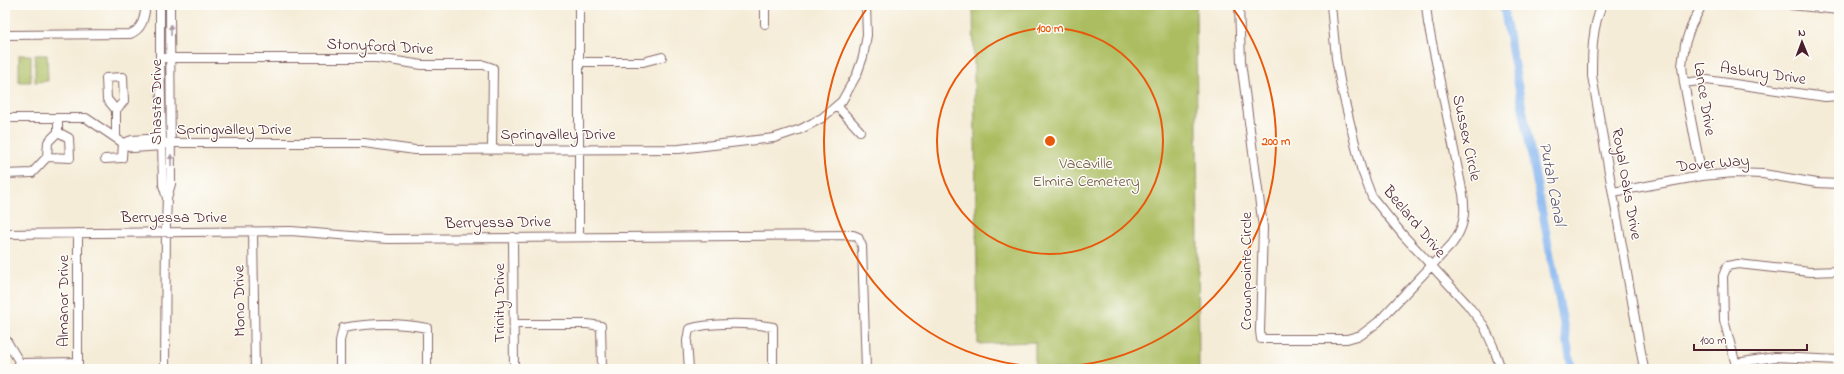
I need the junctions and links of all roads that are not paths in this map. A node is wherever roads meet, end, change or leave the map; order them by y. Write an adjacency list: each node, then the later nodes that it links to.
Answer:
1 (146, 5): 15 (street)
2 (160, 5): 17 (street, Shasta Drive)
3 (170, 5): 18 (street, Shasta Drive, one-way to 3)
4 (579, 5): 19 (street)
5 (765, 5): 14 (street)
6 (866, 5): 22 (street, Springvalley Drive)
7 (1239, 5): 47 (street, Crownpointe Circle)
8 (1331, 5): 47 (street, Beelard Drive)
9 (1426, 5): 47 (street, Sussex Circle)
10 (1602, 5): 39 (street, Royal Oaks Drive)
11 (1702, 5): 20 (street, Lance Drive)
12 (1791, 5): 13 (street)
13 (1839, 10)
14 (766, 24)
15 (5, 35)
16 (662, 57): 19 (street)
17 (160, 58): 18 (street, Stonyford Drive); 29 (street, Shasta Drive)
18 (171, 58): 31 (street, Shasta Drive); 32 (street, Stonyford Drive)
19 (579, 62): 33 (street)
20 (1684, 83): 21 (street, Asbury Drive); 37 (street, Lance Drive)
21 (1839, 96)
22 (837, 106): 26 (street); 33 (street, Springvalley Drive)
23 (116, 110): 28 (street)
24 (5, 118): 25 (street)
25 (58, 118): 27 (street); 28 (street)
26 (860, 131)
27 (58, 132): 34 (street); 34 (street)
28 (116, 137): 30 (street)
29 (162, 142): 30 (street, Springvalley Drive); 31 (street, Springvalley Drive); 40 (street, Shasta Drive)
30 (123, 143): 35 (street)
31 (171, 144): 32 (street, Springvalley Drive); 40 (street, Shasta Drive, one-way to 31)
32 (492, 149): 33 (street, Springvalley Drive)
33 (579, 149): 45 (street)
34 (47, 157): 36 (street)
35 (105, 159)
36 (5, 174)
37 (1702, 176): 38 (street, Dover Way); 39 (street, Dover Way)
38 (1839, 184)
39 (1613, 192): 65 (street, Royal Oaks Drive)
40 (167, 198): 41 (street, Shasta Drive)
41 (166, 232): 42 (street, Berryessa Drive); 44 (street, Berryessa Drive); 55 (street, Shasta Drive)
42 (253, 232): 46 (street, Berryessa Drive); 56 (street, Mono Drive)
43 (5, 234): 44 (street, Berryessa Drive)
44 (78, 234): 52 (street, Almanor Drive)
45 (579, 236): 46 (street, Berryessa Drive); 63 (street, Berryessa Drive)
46 (513, 237): 49 (street, Trinity Drive)
47 (1431, 265): 54 (street, Beelard Drive)
48 (1839, 271): 53 (street)
49 (514, 324): 59 (street, Trinity Drive); 60 (street)
50 (5, 338): 52 (street)
51 (1839, 360): 53 (street)
52 (78, 365)
53 (1737, 366)
54 (1501, 368): 64 (street)
55 (166, 369)
56 (255, 369)
57 (340, 369): 58 (street)
58 (427, 369)
59 (514, 369)
60 (602, 369)
61 (689, 369): 62 (street)
62 (773, 369)
63 (866, 369)
64 (1492, 369)
65 (1644, 369)

